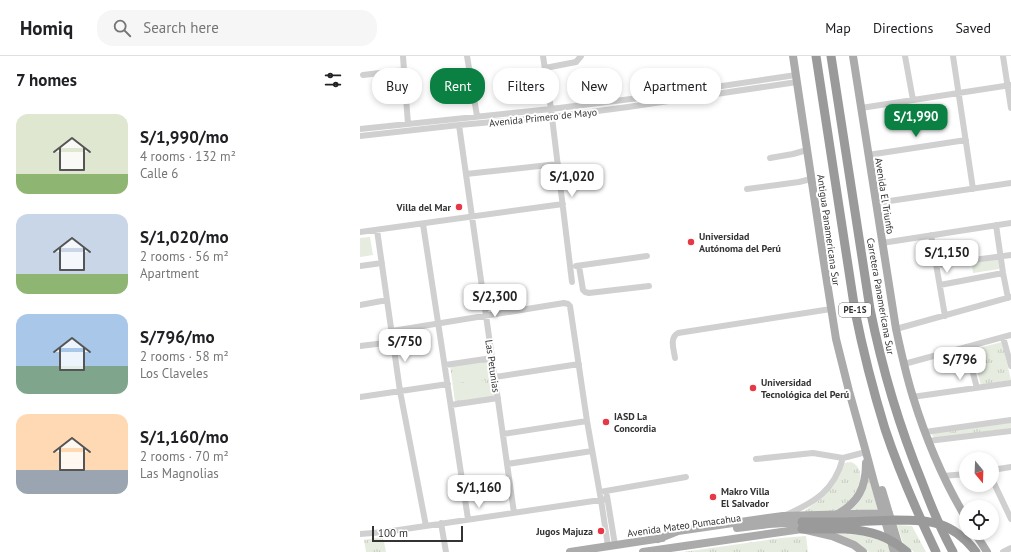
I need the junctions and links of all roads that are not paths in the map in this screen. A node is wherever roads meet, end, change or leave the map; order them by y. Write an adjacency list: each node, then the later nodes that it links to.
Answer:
1 (403, 56): 12 (street)
2 (467, 56): 25 (street)
3 (543, 56): 13 (street)
4 (581, 56): 13 (street)
5 (794, 56): 16 (main road, Antigua Panamericana Sur)
6 (816, 56): 135 (highway, PE-1S)
7 (831, 56): 127 (highway, Carretera Panamericana Sur / PE-1S)
8 (853, 56): 22 (main road, Avenida El Triunfo)
9 (905, 56): 19 (street)
10 (953, 56): 18 (street)
11 (1003, 56): 17 (street)
12 (404, 68)
13 (545, 68)
14 (372, 74): 15 (street)
15 (363, 75)
16 (796, 78): 24 (street, Avenida Primero de Mayo); 26 (street, Avenida Primero de Mayo); 32 (main road, Antigua Panamericana Sur)
17 (1009, 85): 18 (street); 23 (street)
18 (959, 93): 19 (street); 31 (street)
19 (913, 100): 22 (street)
20 (407, 104): 27 (street)
21 (550, 104): 24 (street)
22 (861, 108): 33 (main road, Avenida El Triunfo)
23 (1011, 108)
24 (551, 109): 25 (street, Avenida Primero de Mayo); 26 (street)
25 (477, 116): 27 (street, Avenida Primero de Mayo)
26 (552, 117): 28 (street, Avenida Primero de Mayo); 35 (street)
27 (408, 124): 29 (street, Avenida Primero de Mayo)
28 (459, 125): 30 (street, Avenida Primero de Mayo); 36 (street, Las Petunias)
29 (360, 129)
30 (360, 136)
31 (966, 140): 33 (street); 40 (street)
32 (807, 150): 34 (street); 37 (main road, Antigua Panamericana Sur)
33 (868, 155): 41 (main road, Avenida El Triunfo)
34 (770, 158)
35 (558, 164): 36 (street); 42 (street)
36 (466, 174): 43 (street, Las Petunias)
37 (811, 179): 39 (street); 66 (main road, Antigua Panamericana Sur)
38 (1011, 183): 40 (street)
39 (746, 189)
40 (973, 189): 41 (street)
41 (876, 203): 50 (main road, Avenida El Triunfo)
42 (563, 204): 43 (street); 58 (street)
43 (472, 217): 45 (street); 67 (street, Las Petunias)
44 (1011, 223): 46 (street)
45 (423, 224): 47 (street); 69 (street)
46 (996, 225): 49 (street); 53 (street)
47 (377, 230): 48 (street); 54 (street)
48 (360, 232)
49 (931, 235): 50 (street); 57 (street)
50 (882, 243): 70 (main road, Avenida El Triunfo)
51 (1011, 255): 53 (street)
52 (647, 256): 56 (street)
53 (1001, 256): 57 (street); 59 (street)
54 (382, 263): 55 (street); 64 (street)
55 (360, 266)
56 (579, 266): 58 (street); 62 (street)
57 (936, 266): 61 (street)
58 (571, 267): 60 (street)
59 (1003, 273): 61 (street); 63 (street)
60 (572, 282)
61 (940, 285): 68 (street)
62 (649, 286)
63 (1010, 298): 68 (street)
64 (387, 300): 65 (street); 71 (street)
65 (360, 305)
66 (831, 309): 78 (street); 99 (main road, Antigua Panamericana Sur)
67 (486, 316): 69 (street); 77 (street, Las Petunias); 80 (street)
68 (946, 316): 70 (street)
69 (438, 323): 71 (street); 82 (street)
70 (896, 329): 81 (main road, Avenida El Triunfo)
71 (392, 331): 74 (street)
72 (1011, 335): 73 (street)
73 (1003, 337): 76 (street); 79 (street)
74 (393, 342): 75 (street); 87 (street)
75 (360, 346)
76 (966, 347): 81 (street); 86 (street)
77 (492, 358): 82 (street); 83 (street, Las Petunias)
78 (675, 358)
79 (1011, 362)
80 (579, 364): 83 (street); 93 (street)
81 (904, 364): 89 (main road, Avenida El Triunfo)
82 (445, 365): 85 (street)
83 (495, 378): 90 (street, Las Petunias)
84 (1011, 383): 86 (street)
85 (448, 384): 87 (street); 91 (street)
86 (977, 388): 89 (street)
87 (400, 391): 88 (street); 121 (street)
88 (360, 397)
89 (912, 397): 95 (main road, Avenida El Triunfo)
90 (498, 398): 91 (street); 96 (street, Las Petunias)
91 (451, 405): 116 (street)
92 (1011, 420): 95 (street)
93 (587, 421): 96 (street); 98 (street)
94 (1011, 430): 97 (street)
95 (925, 432): 97 (main road, Avenida El Triunfo)
96 (503, 434): 102 (street, Las Petunias)
97 (928, 441): 106 (main road, Avenida El Triunfo)
98 (592, 451): 102 (street); 108 (street)
99 (866, 452): 100 (street); 113 (main road, Antigua Panamericana Sur); 114 (main road)
100 (843, 458): 101 (street); 115 (street)
101 (756, 459)
102 (507, 464): 112 (street, Las Petunias)
103 (1011, 467): 104 (street)
104 (999, 469)
105 (959, 475): 106 (street)
106 (943, 476): 111 (main road, Avenida El Triunfo)
107 (686, 477): 108 (street)
108 (603, 491): 110 (street)
109 (998, 492): 117 (street)
110 (604, 500): 112 (street); 125 (street)
111 (959, 505)
112 (514, 513): 116 (street)
113 (886, 514): 114 (main road); 132 (main road); 133 (main road)
114 (835, 515): 115 (main road)
115 (783, 516): 123 (main road)
116 (468, 519): 118 (street)
117 (1011, 519)
118 (441, 524): 121 (street); 128 (street)
119 (802, 525): 120 (highway); 123 (main road, Avenida Mateo Pumacahua); 130 (main road, Avenida Mateo Pumacahua); 131 (main road)
120 (848, 525): 134 (highway, bridge); 137 (highway, bridge)
121 (426, 526): 122 (street)
122 (360, 534)
123 (658, 539): 125 (main road, Avenida Mateo Pumacahua)
124 (979, 540): 138 (main road)
125 (611, 546): 129 (main road, Avenida Mateo Pumacahua)
126 (1011, 548): 139 (street)
127 (952, 549): 136 (street)
128 (446, 552)
129 (570, 552)
130 (643, 552)
131 (863, 552)
132 (894, 552)
133 (901, 552)
134 (907, 552)
135 (936, 552)
136 (960, 552)
137 (976, 552)
138 (987, 552)
139 (1003, 552)

